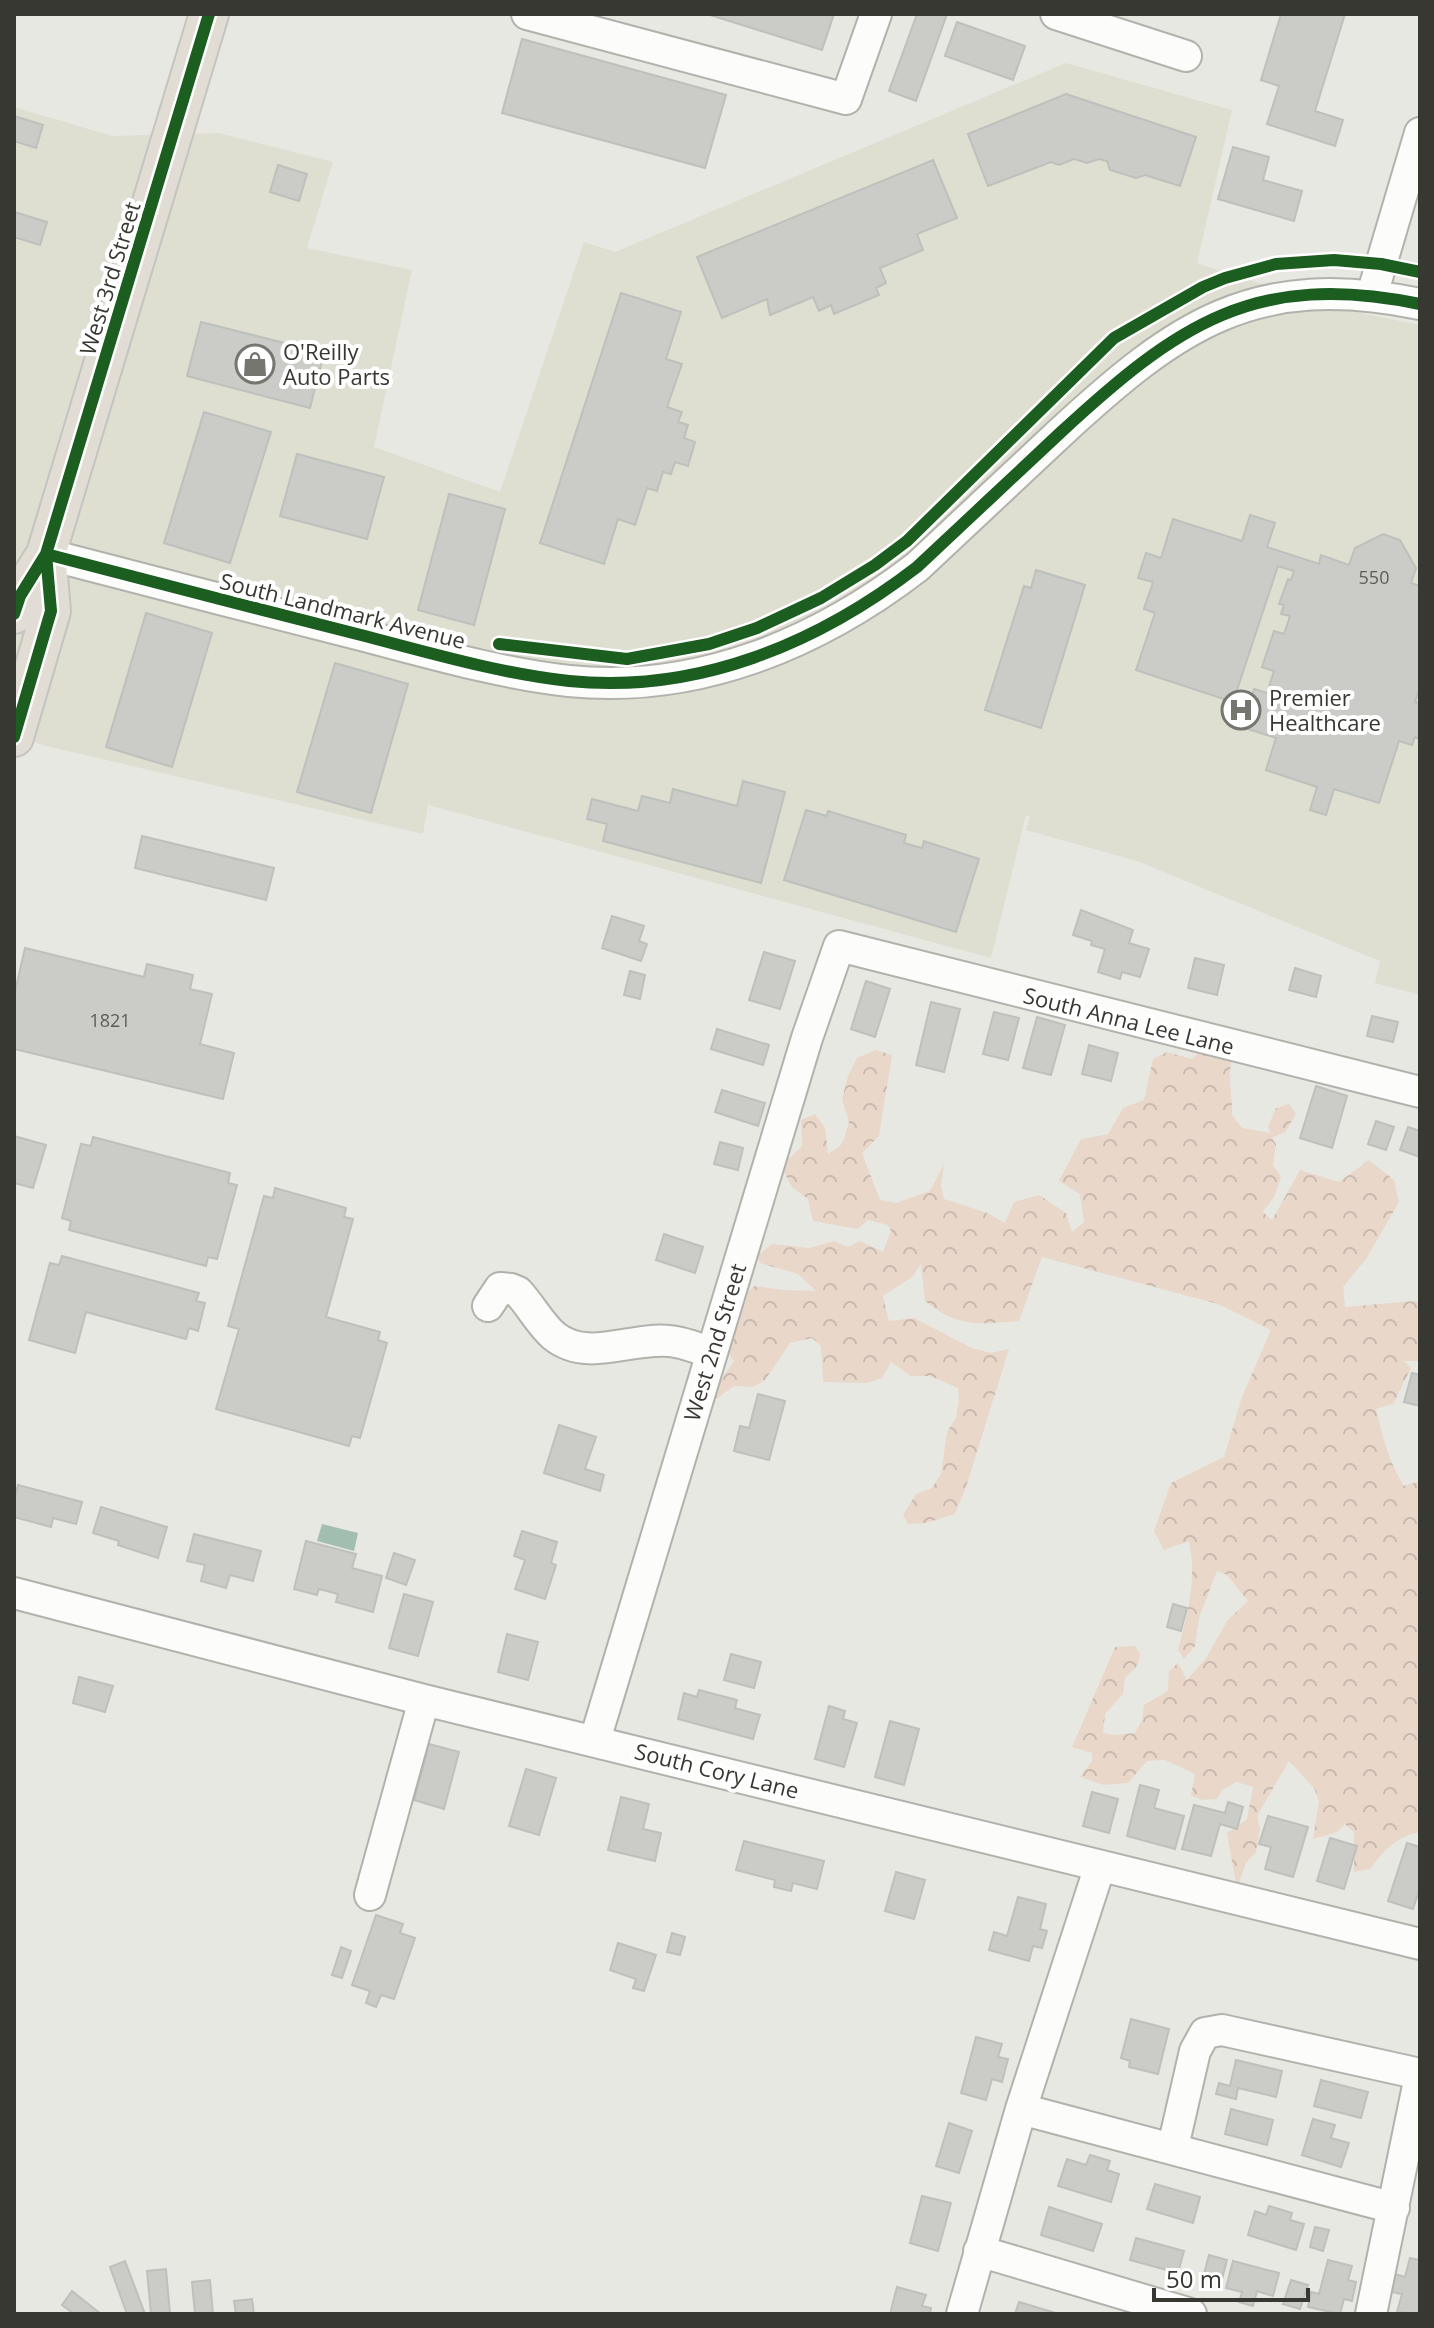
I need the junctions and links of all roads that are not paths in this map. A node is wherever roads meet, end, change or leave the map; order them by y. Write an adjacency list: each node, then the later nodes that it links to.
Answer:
1 (209, 14): 10 (main road, West 3rd Street)
2 (527, 14): 5 (street)
3 (876, 14): 5 (street)
4 (1056, 14): 6 (street)
5 (562, 19)
6 (1186, 56)
7 (1420, 133): 8 (street)
8 (1372, 295): 9 (street, South Landmark Avenue); 10 (street, South Landmark Avenue)
9 (1420, 304)
10 (46, 554): 11 (main road, West 3rd Street); 12 (main road, West 3rd Street)
11 (14, 614)
12 (14, 737)
13 (839, 946): 14 (street, South Anna Lee Lane); 16 (street, West 2nd Street)
14 (1420, 1092)
15 (488, 1306): 16 (street)
16 (711, 1353): 19 (street, West 2nd Street)
17 (14, 1593): 18 (street, South Cory Lane)
18 (424, 1700): 19 (street, South Cory Lane); 21 (street)
19 (595, 1740): 20 (street, South Cory Lane)
20 (1100, 1866): 22 (street, South Cory Lane); 24 (street)
21 (370, 1895)
22 (1420, 1944)
23 (1420, 2075): 25 (street); 26 (street)
24 (1021, 2109): 25 (street); 27 (street)
25 (1173, 2147): 26 (street)
26 (1394, 2208): 30 (street)
27 (979, 2251): 28 (street); 29 (street)
28 (962, 2314)
29 (1191, 2314)
30 (1371, 2314)

